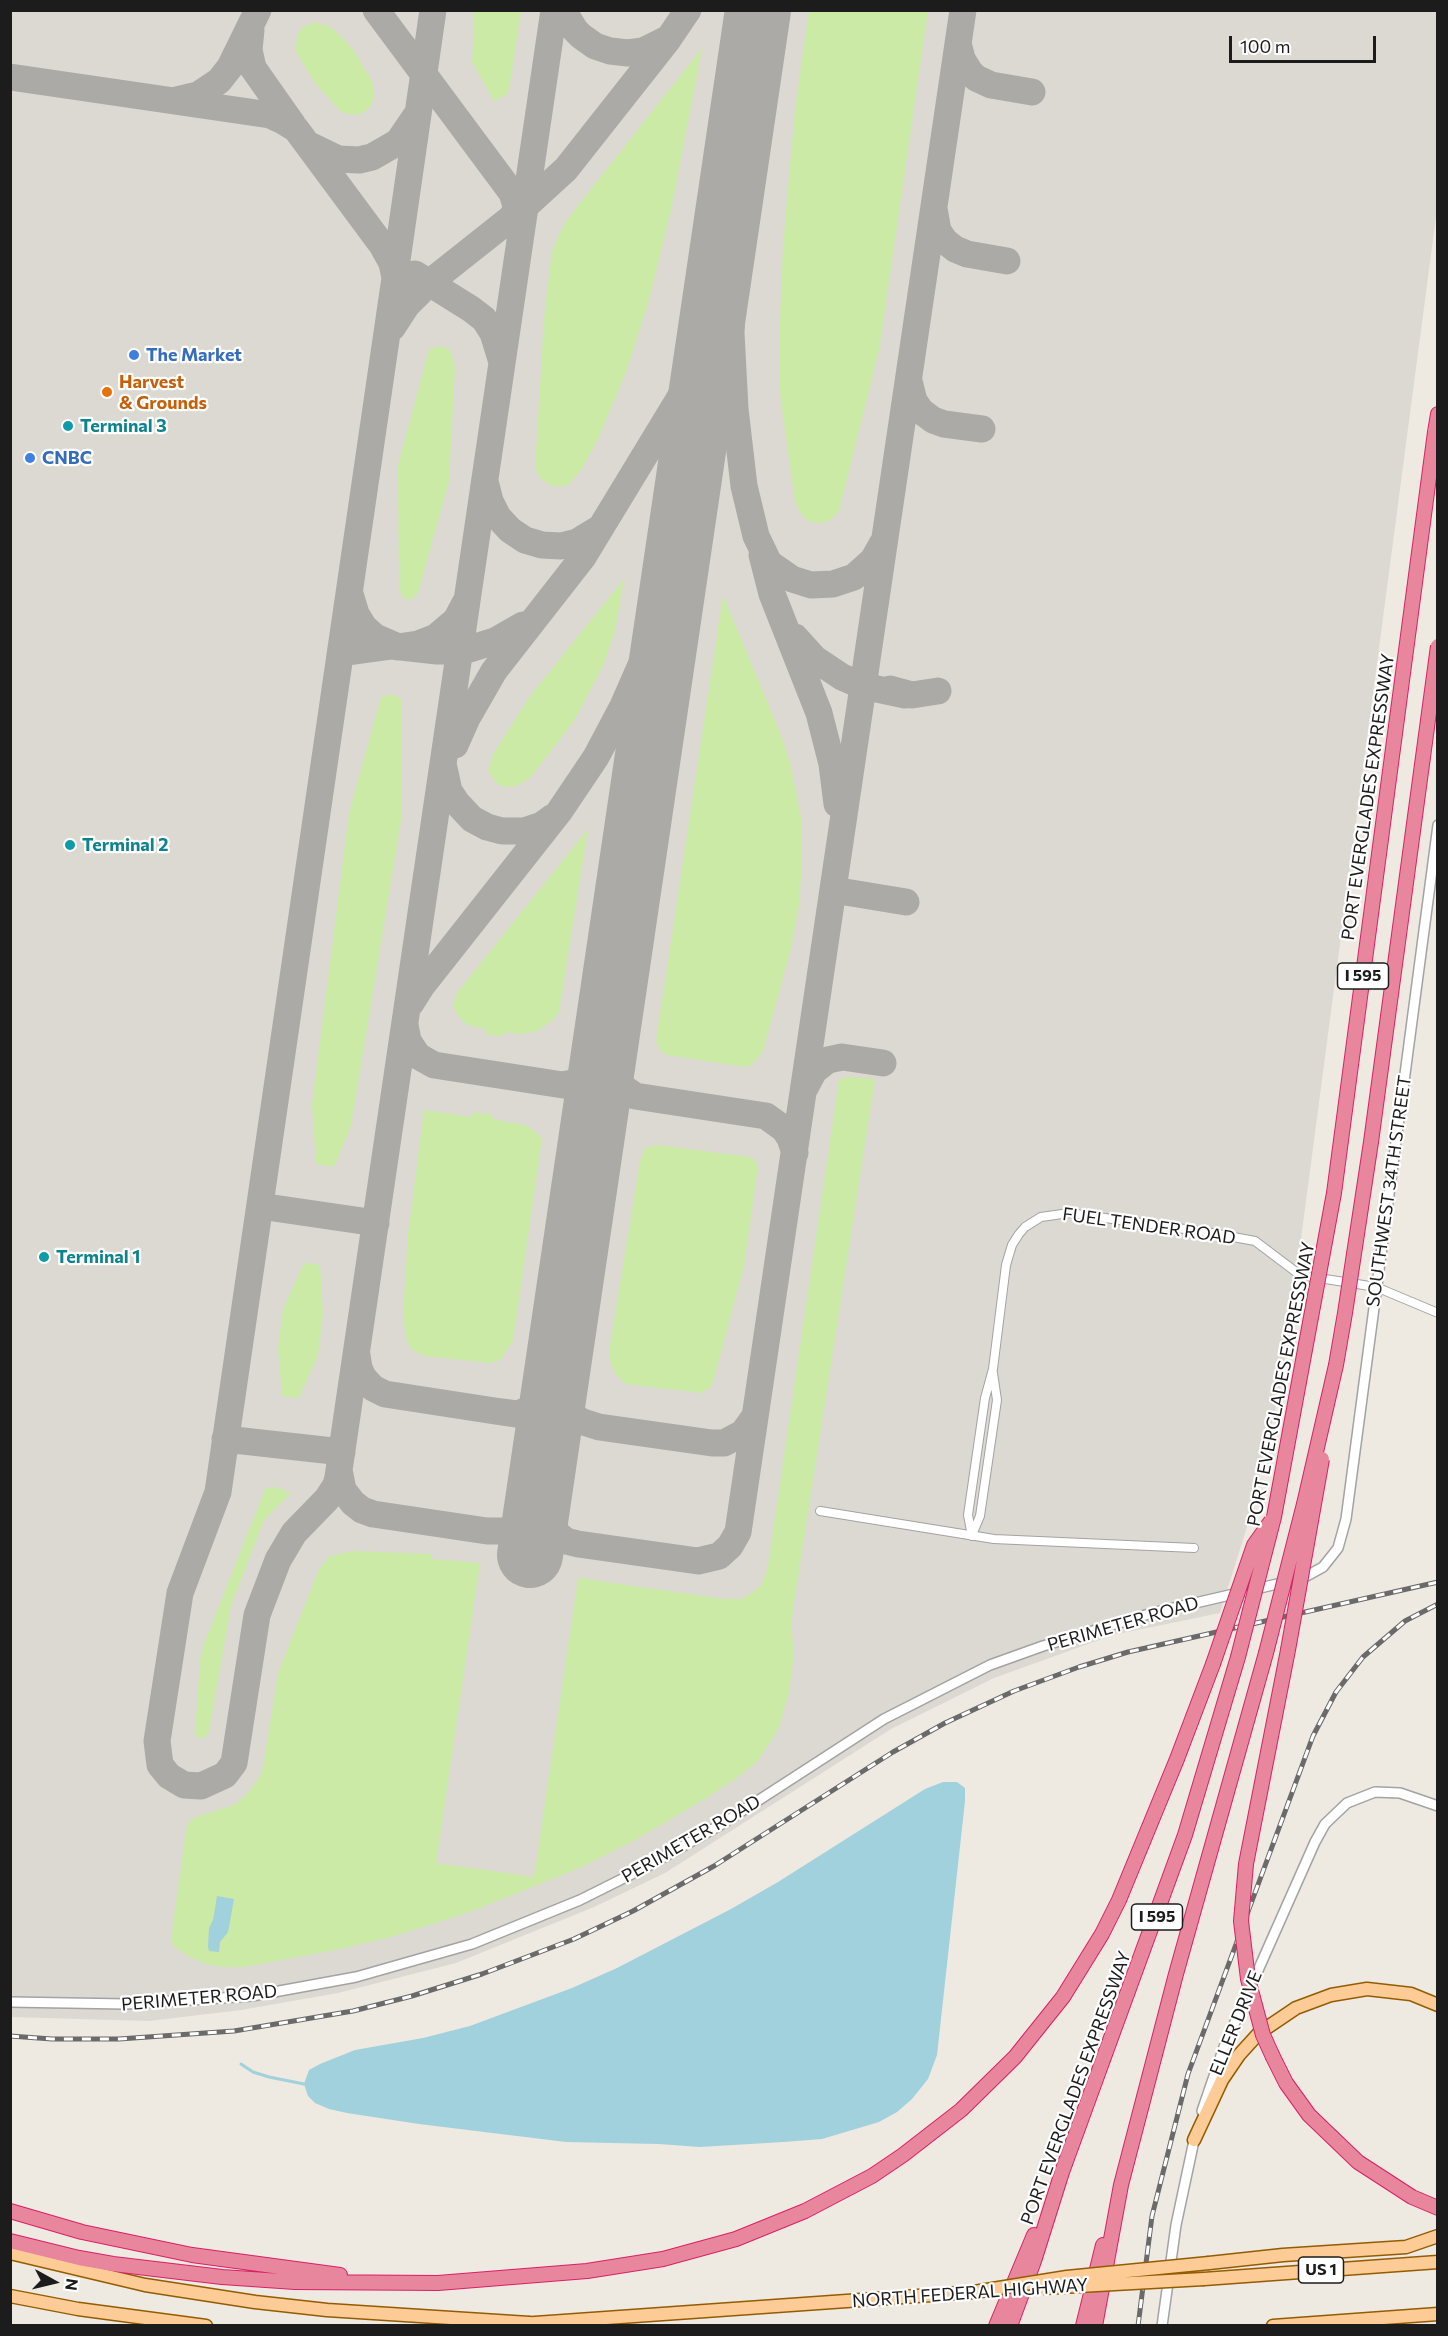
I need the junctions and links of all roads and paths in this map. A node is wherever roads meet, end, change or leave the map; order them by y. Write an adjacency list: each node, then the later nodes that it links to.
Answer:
1 (1437, 414): 9 (highway, PORT EVERGLADES EXPRESSWAY / I 595, bridge)
2 (1437, 646): 6 (highway, I 595, bridge)
3 (1437, 825): 4 (street, SOUTHWEST 34TH STREET)
4 (1376, 1287): 5 (street, FUEL TENDER ROAD); 7 (street, FUEL TENDER ROAD); 12 (street, SOUTHWEST 34TH STREET)
5 (1437, 1313)
6 (1336, 1365): 18 (highway, I 595, bridge); 19 (highway, bridge)
7 (993, 1369): 10 (street, FUEL TENDER ROAD); 10 (street, FUEL TENDER ROAD)
8 (820, 1511): 10 (street)
9 (1274, 1516): 17 (highway, PORT EVERGLADES EXPRESSWAY / I 595, bridge); 25 (highway, bridge)
10 (972, 1536): 11 (street)
11 (1194, 1548)
12 (1334, 1555): 14 (street, PERIMETER ROAD)
13 (1434, 1803): 16 (street, ELLER DRIVE)
14 (10, 2002)
15 (1437, 2005): 16 (main road)
16 (1194, 2140): 36 (street, ELLER DRIVE)
17 (1062, 2172): 32 (highway); 33 (highway, PORT EVERGLADES EXPRESSWAY)
18 (1121, 2185): 34 (highway); 35 (highway)
19 (1437, 2208)
20 (10, 2211): 25 (highway)
21 (1437, 2236): 26 (main road, bridge)
22 (10, 2241): 25 (highway)
23 (10, 2253): 29 (main road)
24 (1437, 2262): 26 (main road, NORTH FEDERAL HIGHWAY / US 1, bridge)
25 (401, 2283)
26 (974, 2292): 29 (main road, NORTH FEDERAL HIGHWAY / US 1)
27 (10, 2296): 30 (main road)
28 (1437, 2314): 37 (main road)
29 (529, 2323): 31 (main road, NORTH FEDERAL HIGHWAY / US 1)
30 (206, 2325)
31 (502, 2325)
32 (996, 2325)
33 (1010, 2325)
34 (1083, 2325)
35 (1095, 2325)
36 (1162, 2325)
37 (1273, 2325)

